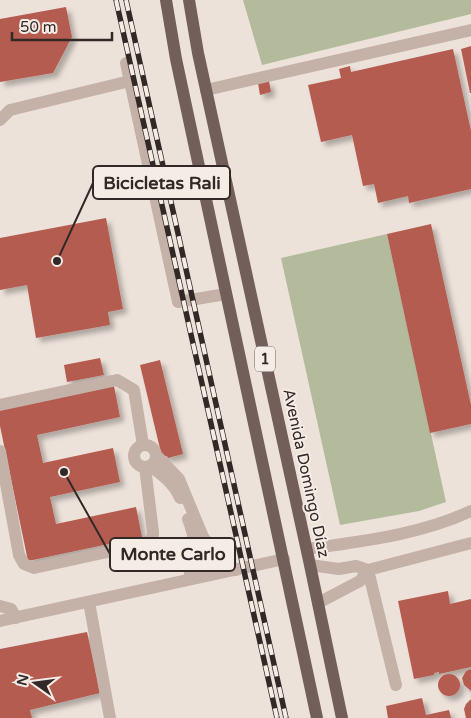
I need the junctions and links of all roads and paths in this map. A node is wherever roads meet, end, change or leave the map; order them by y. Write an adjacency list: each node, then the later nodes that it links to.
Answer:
1 (166, 0): 8 (main road, 1)
2 (189, 0): 6 (main road, Avenida Domingo Díaz / 1)
3 (471, 30): 6 (street)
4 (126, 63): 5 (street)
5 (130, 81): 7 (street); 8 (street)
6 (206, 90): 15 (main road, Avenida Domingo Díaz / 1)
7 (0, 120)
8 (226, 294): 16 (main road, 1)
9 (0, 405): 10 (street)
10 (143, 445): 12 (street); 12 (street)
11 (0, 451): 12 (street)
12 (150, 463): 18 (street); 20 (street)
13 (471, 511): 15 (street)
14 (471, 543): 19 (street)
15 (307, 549): 17 (main road, Avenida Domingo Díaz / 1)
16 (284, 559): 18 (street); 28 (main road, 1)
17 (310, 566): 19 (street); 22 (main road, Avenida Domingo Díaz / 1)
18 (236, 570): 20 (street)
19 (368, 570): 22 (street); 26 (street)
20 (189, 579): 21 (street)
21 (89, 602): 24 (street); 27 (street)
22 (318, 603): 29 (main road, Avenida Domingo Díaz / 1)
23 (0, 606): 24 (street)
24 (16, 618): 25 (street)
25 (0, 621)
26 (396, 685)
27 (110, 718)
28 (317, 718)
29 (342, 718)

